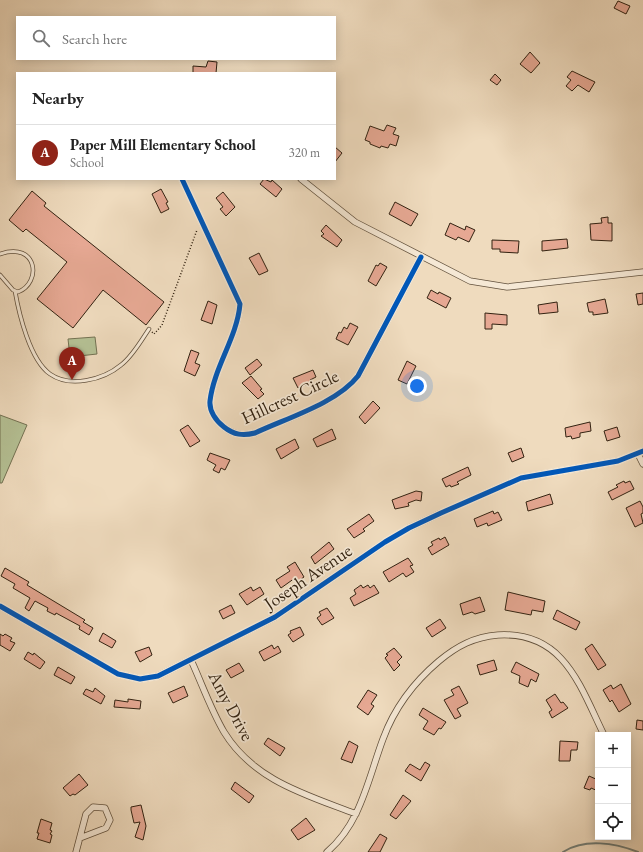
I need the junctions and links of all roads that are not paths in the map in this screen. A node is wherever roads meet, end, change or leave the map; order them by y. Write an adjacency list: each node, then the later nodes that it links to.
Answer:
1 (182, 180): 4 (street, Hillcrest Circle)
2 (302, 180): 4 (street)
3 (0, 254): 7 (lane)
4 (421, 257): 5 (street)
5 (643, 272)
6 (0, 275): 7 (lane)
7 (16, 291): 8 (lane)
8 (149, 329)
9 (641, 453): 10 (street); 12 (street, Joseph Avenue)
10 (643, 464)
11 (0, 606): 12 (street, Joseph Avenue)
12 (191, 660): 14 (street, Amy Drive)
13 (602, 732): 14 (street)
14 (356, 814): 17 (street)
15 (80, 838): 15 (street); 16 (street)
16 (76, 852)
17 (327, 852)

